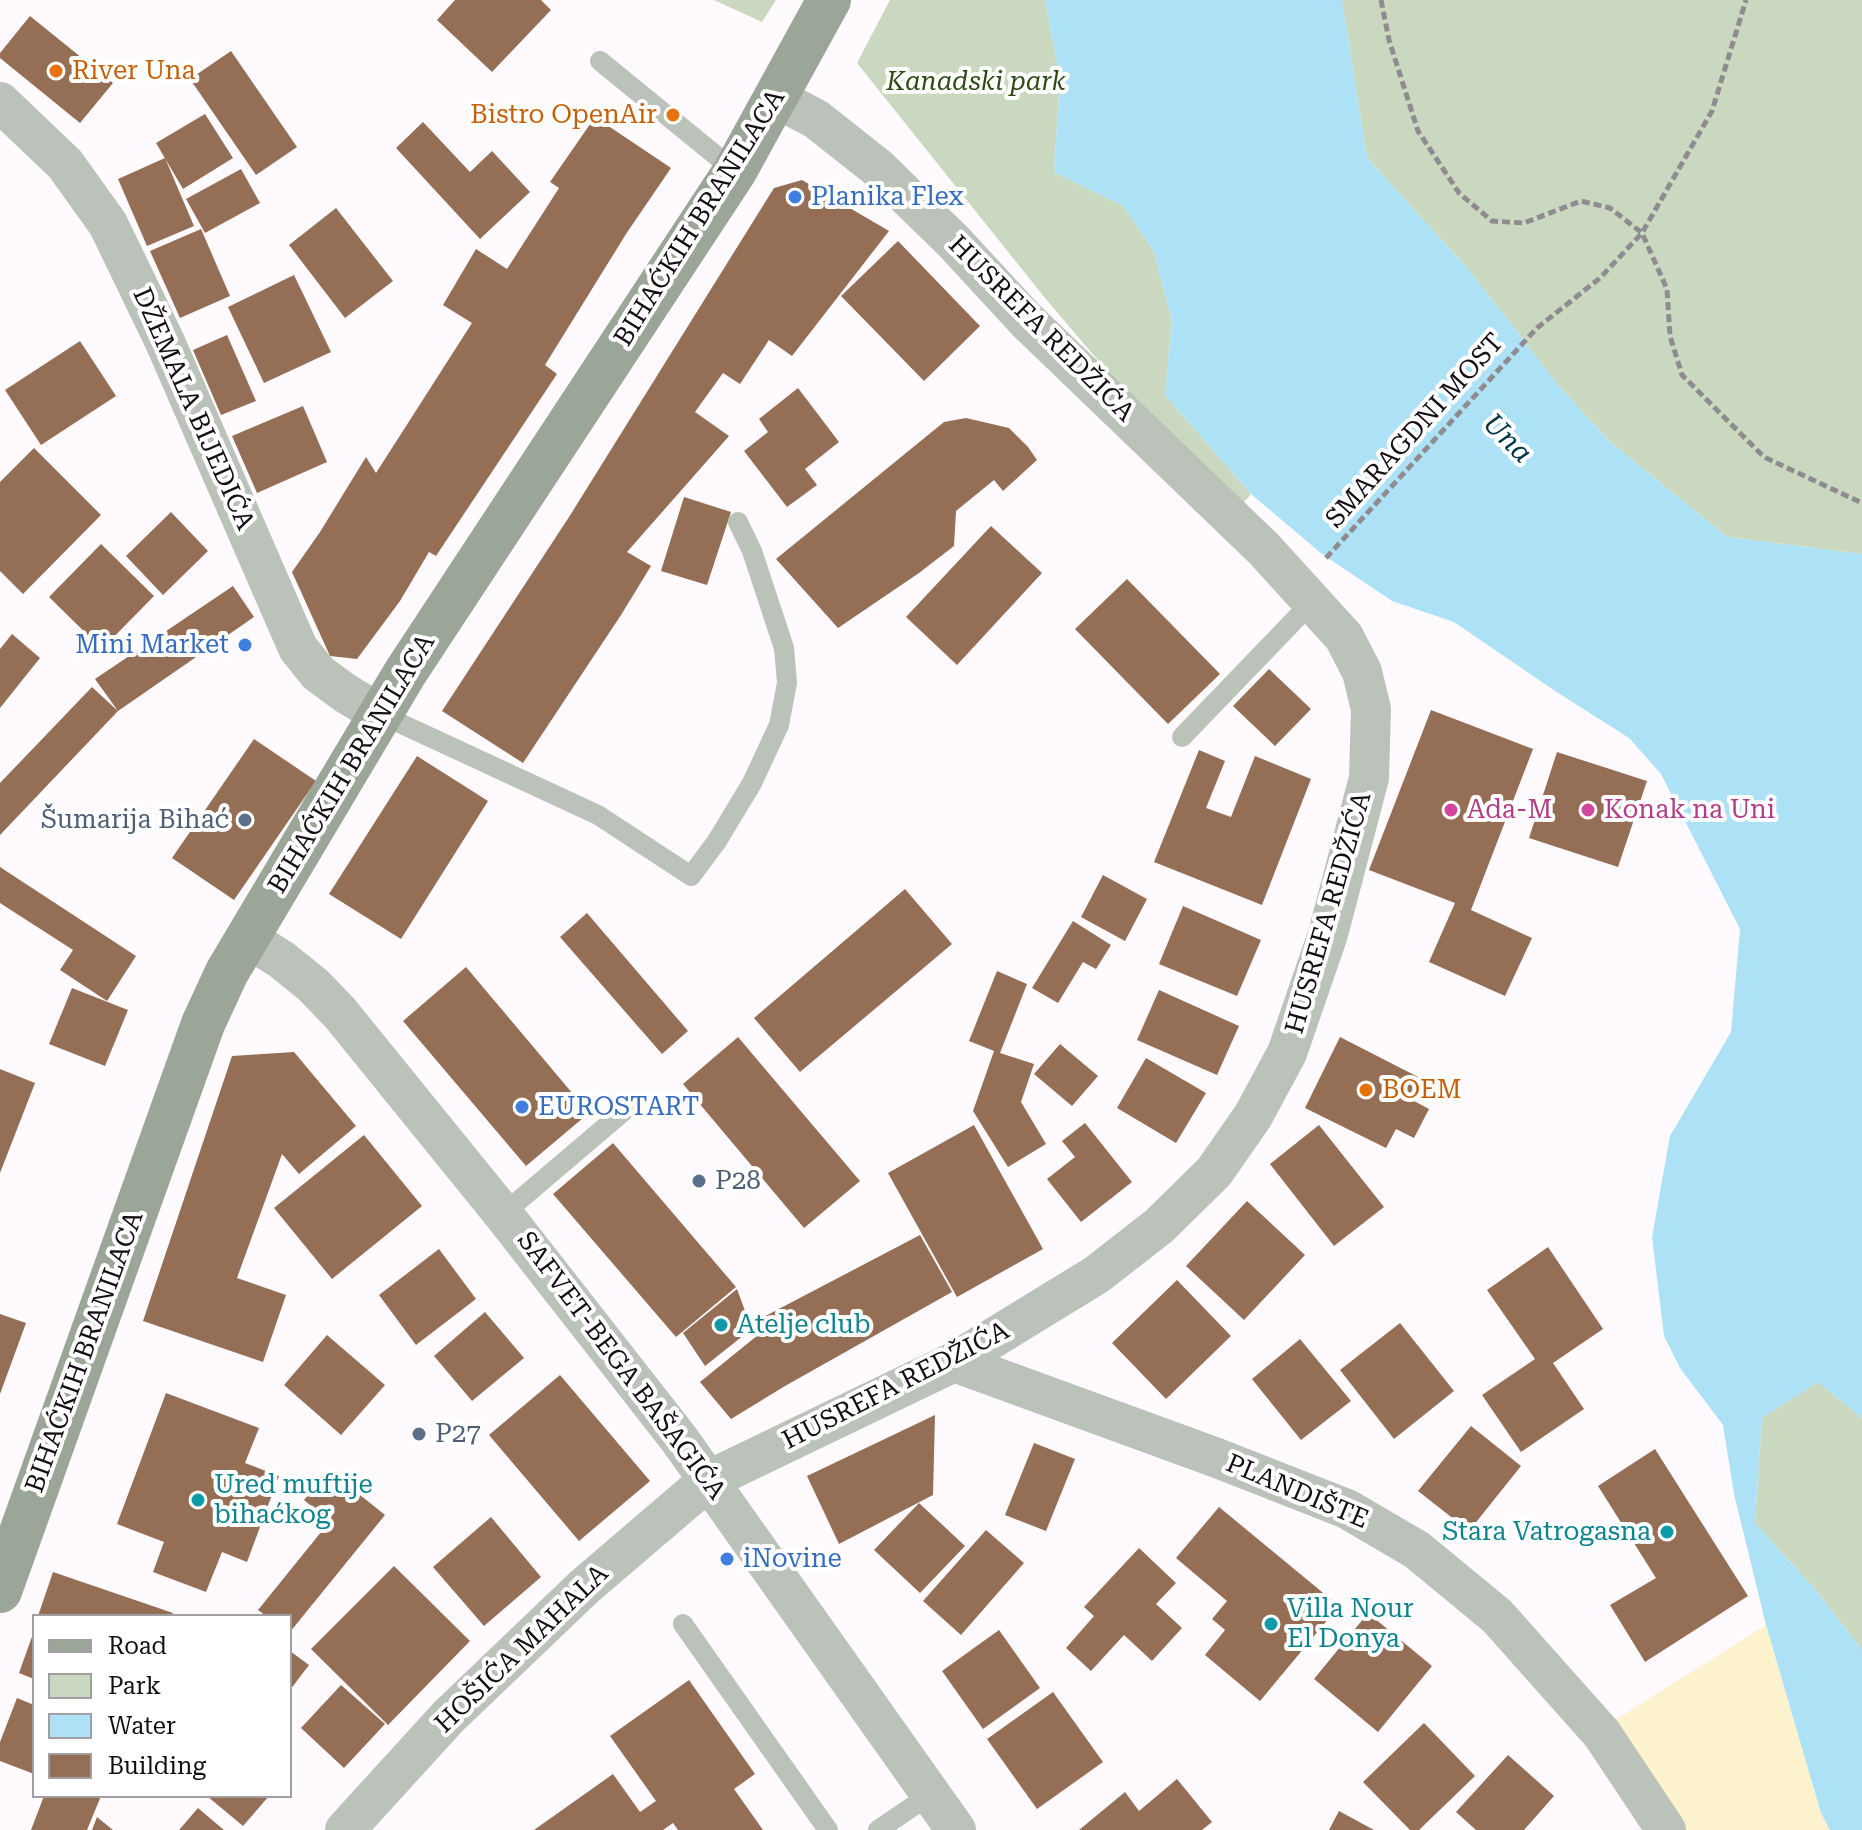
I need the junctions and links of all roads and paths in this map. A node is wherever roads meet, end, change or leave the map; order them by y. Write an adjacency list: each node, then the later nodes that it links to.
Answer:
1 (829, 0): 5 (main road, BIHAĆKIH BRANILACA)
2 (1381, 0): 8 (path)
3 (1746, 0): 8 (path, SMARAGDNI MOST)
4 (600, 61): 7 (lane)
5 (776, 98): 7 (main road, BIHAĆKIH BRANILACA); 12 (street, HUSREFA REDŽIĆA)
6 (0, 102): 13 (street, DŽEMALA BIJEDIĆA)
7 (735, 171): 13 (main road, BIHAĆKIH BRANILACA)
8 (1642, 233): 9 (path); 11 (path, SMARAGDNI MOST)
9 (1862, 503)
10 (738, 522): 13 (lane)
11 (1324, 561)
12 (1312, 602): 14 (lane); 18 (street, HUSREFA REDŽIĆA)
13 (380, 714): 15 (main road, BIHAĆKIH BRANILACA)
14 (1182, 737)
15 (246, 937): 17 (street, SAFVET-BEGA BAŠAGIĆA); 20 (main road, BIHAĆKIH BRANILACA)
16 (624, 1111): 17 (lane)
17 (503, 1214): 19 (street, SAFVET-BEGA BAŠAGIĆA)
18 (954, 1362): 19 (street, HUSREFA REDŽIĆA); 27 (street, PLANDIŠTE)
19 (709, 1480): 22 (street, SAFVET-BEGA BAŠAGIĆA); 23 (street, HOŠIĆA MAHALA)
20 (0, 1591)
21 (683, 1624): 24 (lane)
22 (931, 1794): 25 (lane); 26 (street, SAFVET-BEGA BAŠAGIĆA)
23 (345, 1830)
24 (828, 1830)
25 (878, 1830)
26 (956, 1830)
27 (1666, 1830)

